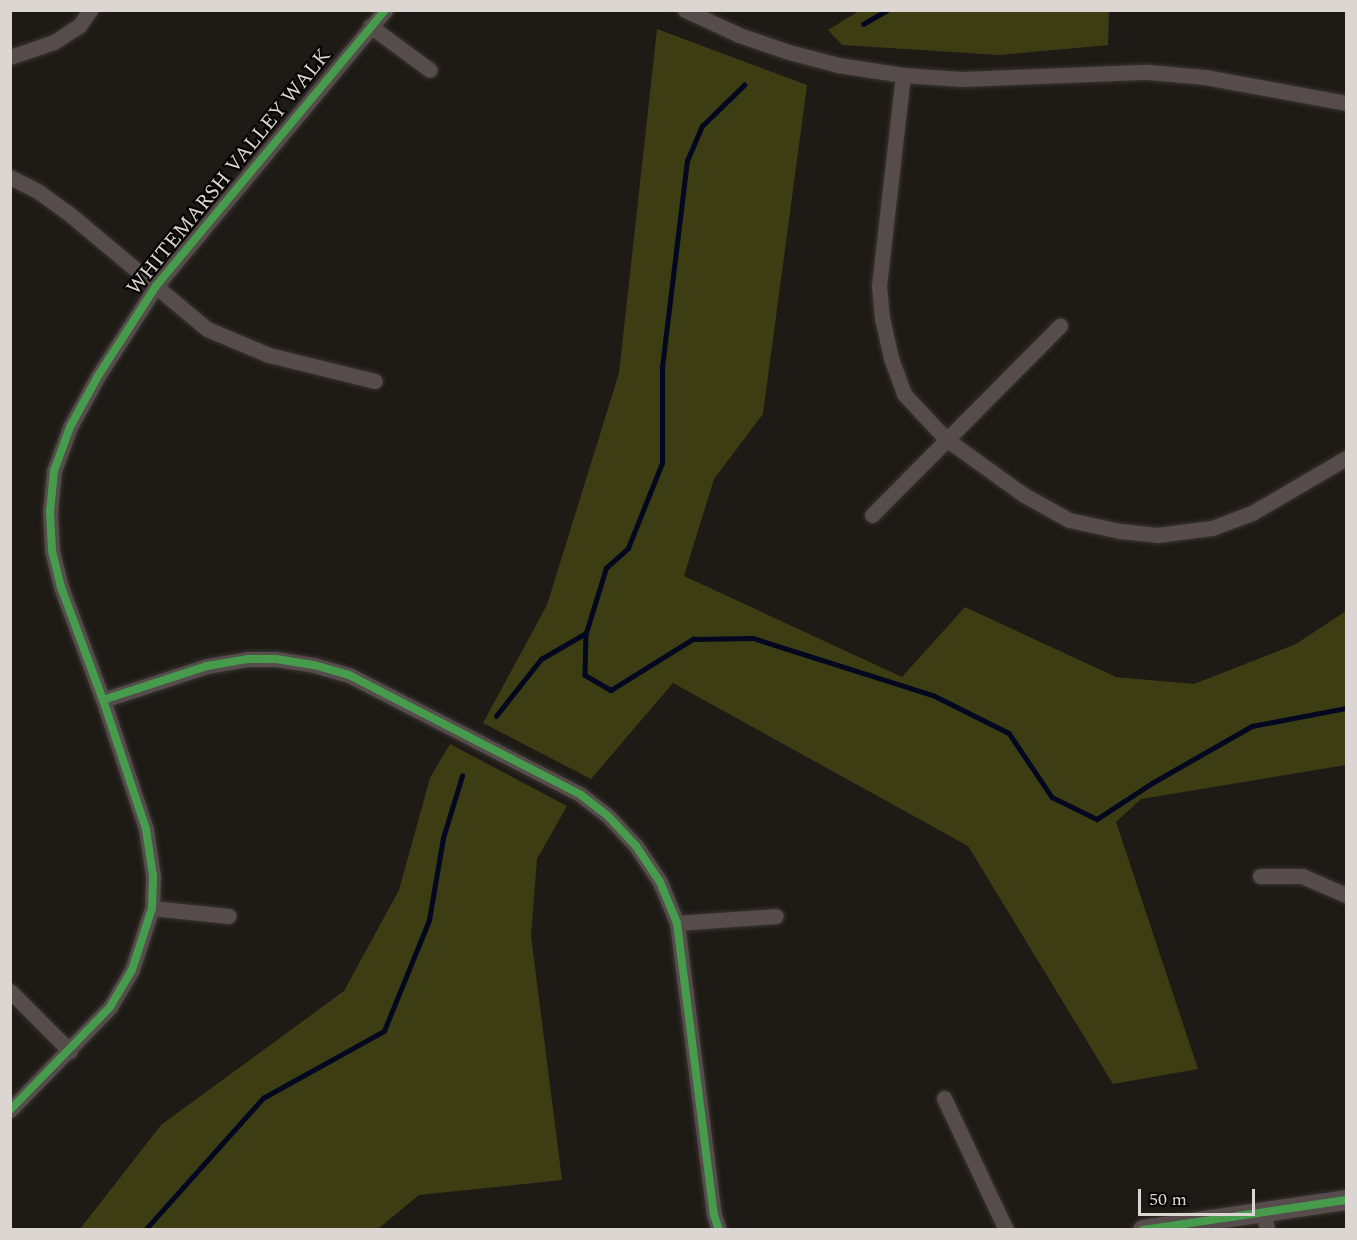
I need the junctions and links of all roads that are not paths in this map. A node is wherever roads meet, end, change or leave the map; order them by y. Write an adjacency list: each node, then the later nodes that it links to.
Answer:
1 (90, 10): 5 (street)
2 (385, 10): 4 (street, WHITEMARSH VALLEY WALK)
3 (685, 10): 7 (street)
4 (370, 26): 6 (street); 10 (street, WHITEMARSH VALLEY WALK)
5 (10, 57)
6 (429, 70)
7 (903, 75): 8 (street); 13 (street)
8 (1347, 103)
9 (10, 177): 10 (street)
10 (156, 286): 12 (street); 16 (street, WHITEMARSH VALLEY WALK)
11 (1060, 326): 13 (street)
12 (375, 381)
13 (946, 439): 14 (street); 15 (street)
14 (1347, 458)
15 (872, 515)
16 (104, 700): 19 (street, WHITEMARSH VALLEY WALK); 22 (street)
17 (1260, 876): 18 (street)
18 (1347, 895)
19 (152, 908): 20 (street); 24 (street, WHITEMARSH VALLEY WALK)
20 (229, 916)
21 (776, 916): 22 (street)
22 (677, 923): 29 (street)
23 (10, 990): 24 (street)
24 (70, 1050): 26 (street, WHITEMARSH VALLEY WALK)
25 (944, 1098): 30 (street)
26 (10, 1110)
27 (1347, 1200): 28 (street)
28 (1265, 1221): 31 (street)
29 (719, 1230)
30 (1006, 1230)
31 (1143, 1230)

